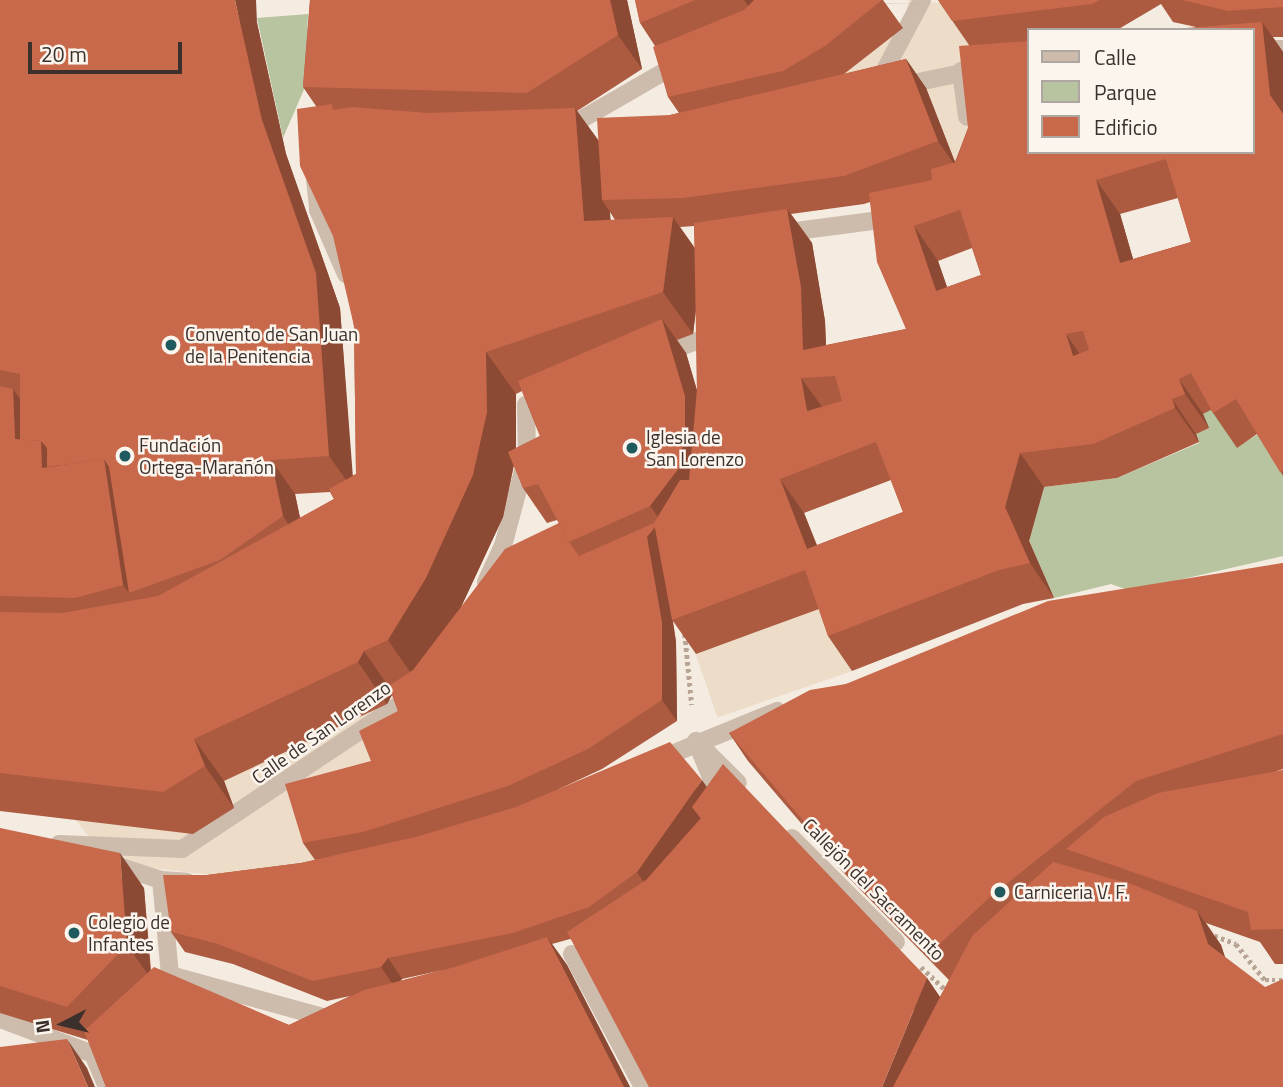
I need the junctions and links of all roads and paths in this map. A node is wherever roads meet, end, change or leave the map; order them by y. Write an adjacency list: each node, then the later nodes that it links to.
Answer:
1 (922, 0): 6 (street)
2 (1255, 49): 3 (street)
3 (1283, 49)
4 (692, 56): 7 (street)
5 (1028, 59): 6 (street)
6 (961, 71): 8 (street)
7 (585, 138)
8 (970, 139)
9 (313, 163): 12 (street)
10 (914, 212): 11 (street)
11 (765, 235)
12 (349, 289)
13 (644, 361): 14 (street)
14 (712, 362)
15 (566, 390): 16 (street)
16 (476, 601)
17 (683, 625): 20 (path)
18 (413, 693): 25 (street, Calle de San Lorenzo)
19 (798, 704): 20 (street)
20 (696, 741): 21 (street); 22 (street); 23 (street)
21 (637, 770)
22 (753, 798)
23 (714, 813)
24 (782, 827): 28 (street, Callejón del Sacramento)
25 (161, 880): 26 (street); 30 (street)
26 (200, 883)
27 (1203, 931): 31 (path)
28 (896, 942): 33 (path, Callejón del Sacramento)
29 (572, 953): 39 (street)
30 (170, 975): 32 (street); 34 (street)
31 (1283, 980)
32 (152, 994)
33 (954, 998)
34 (352, 1011)
35 (0, 1019): 37 (street)
36 (107, 1041): 37 (street)
37 (93, 1054): 38 (street)
38 (107, 1087)
39 (643, 1087)

